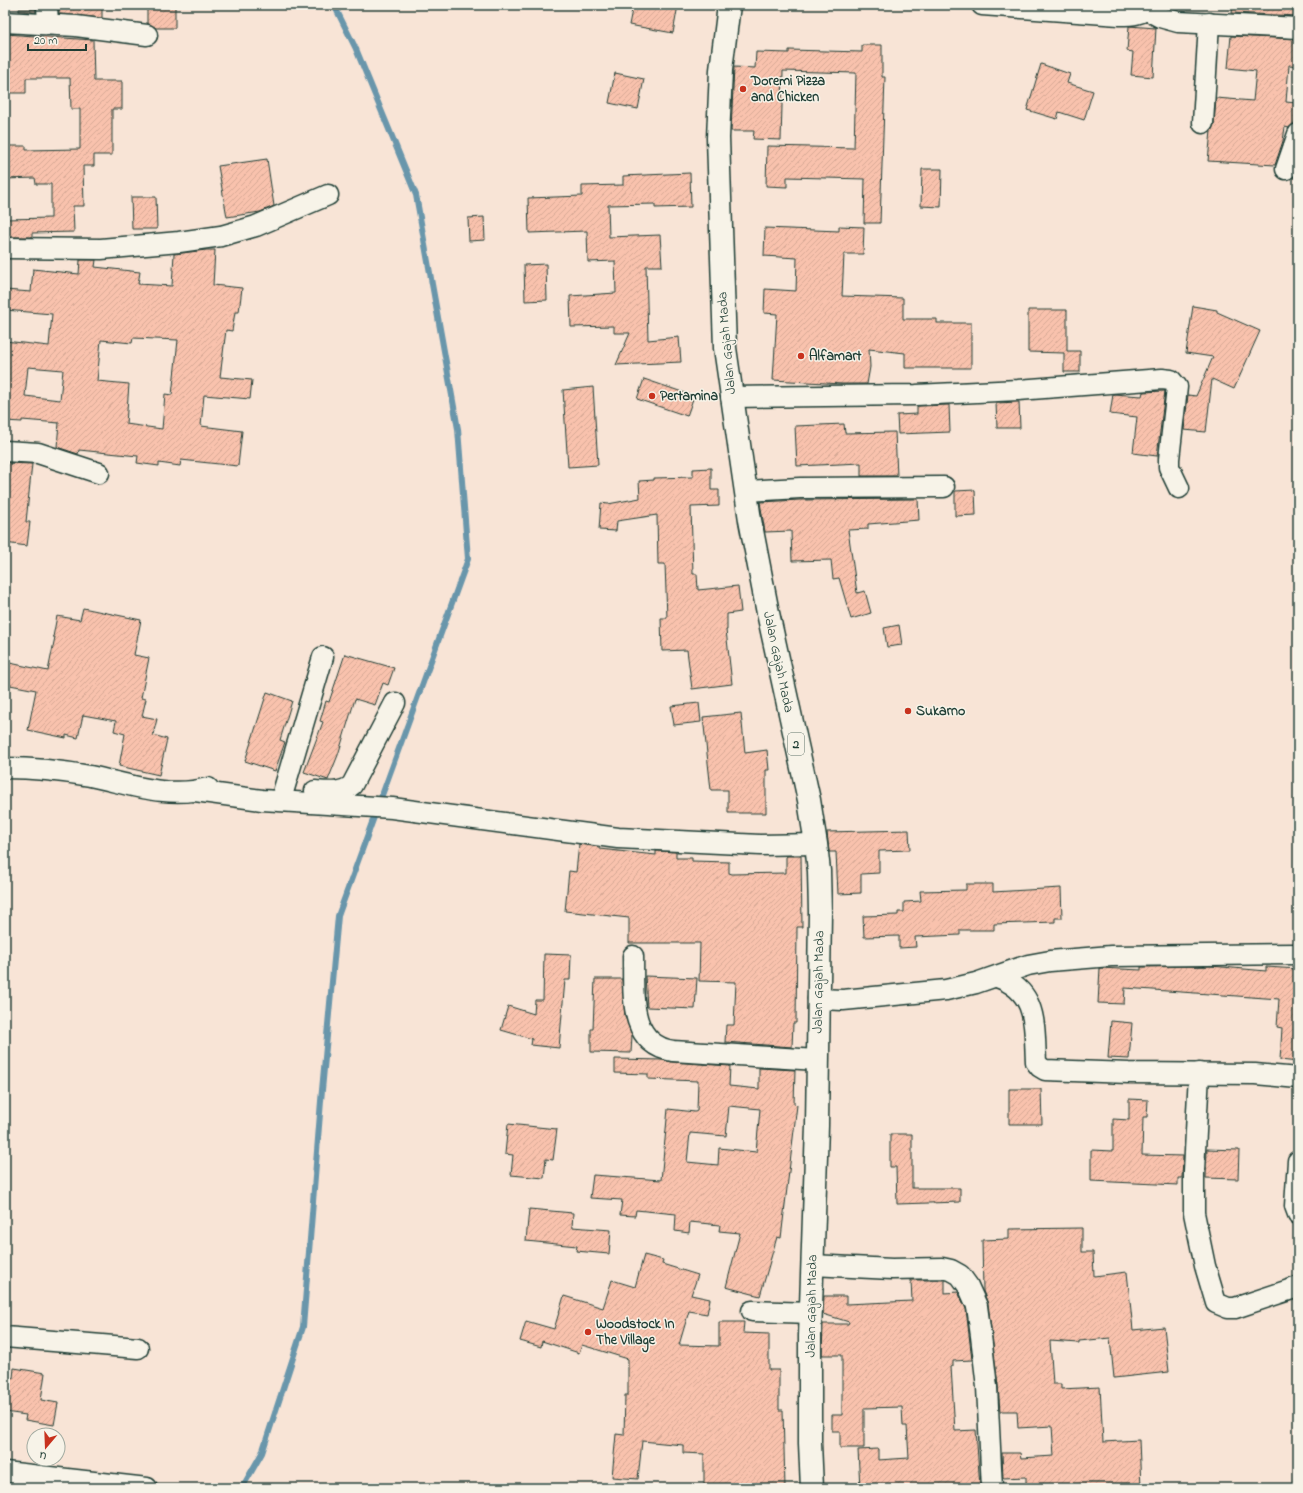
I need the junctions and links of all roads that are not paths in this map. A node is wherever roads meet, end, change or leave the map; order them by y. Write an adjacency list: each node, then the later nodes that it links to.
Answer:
1 (729, 5): 14 (highway, Jalan Gajah Mada / 2)
2 (982, 5): 3 (street)
3 (1149, 8): 6 (street)
4 (47, 14): 5 (street); 8 (street)
5 (5, 22)
6 (1209, 23): 7 (street); 9 (street)
7 (1298, 28)
8 (147, 35)
9 (1203, 123)
10 (1298, 134): 11 (street)
11 (1286, 169)
12 (328, 195): 13 (street)
13 (5, 248)
14 (731, 397): 18 (street); 19 (highway, Jalan Gajah Mada / 2)
15 (5, 451): 16 (street)
16 (99, 473)
17 (944, 487): 19 (street)
18 (1179, 488)
19 (746, 491): 25 (highway, Jalan Gajah Mada / 2)
20 (323, 657): 23 (street)
21 (395, 702): 23 (street)
22 (5, 768): 24 (street)
23 (284, 789): 24 (street)
24 (195, 791): 25 (street)
25 (816, 844): 29 (highway, Jalan Gajah Mada / 2)
26 (1298, 954): 28 (street)
27 (633, 956): 30 (street)
28 (997, 977): 29 (street); 31 (street)
29 (818, 999): 30 (highway, Jalan Gajah Mada / 2)
30 (817, 1060): 35 (highway, Jalan Gajah Mada / 2)
31 (1199, 1073): 32 (street); 36 (street)
32 (1298, 1078)
33 (1298, 1161): 34 (street)
34 (1298, 1214)
35 (812, 1264): 38 (highway, Jalan Gajah Mada / 2); 44 (street)
36 (1298, 1287)
37 (752, 1311): 38 (street)
38 (811, 1313): 43 (highway, Jalan Gajah Mada / 2)
39 (5, 1337): 40 (street)
40 (138, 1348)
41 (5, 1472): 42 (street)
42 (147, 1488)
43 (812, 1488)
44 (992, 1488)

